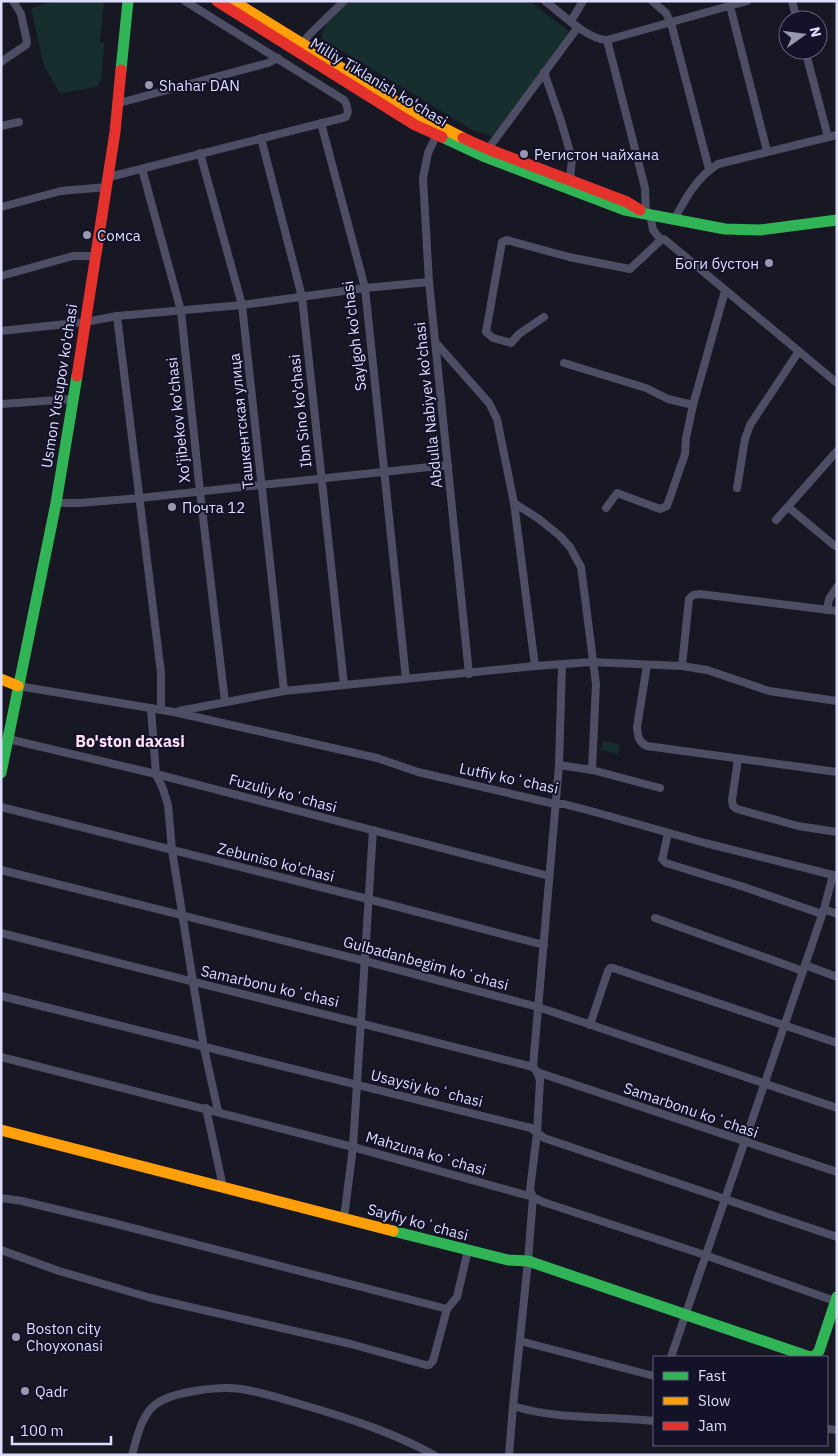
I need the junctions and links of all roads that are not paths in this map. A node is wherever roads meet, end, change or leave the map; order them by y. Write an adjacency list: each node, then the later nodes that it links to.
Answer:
1 (13, 1): 19 (street)
2 (128, 1): 21 (main road, Usmon Yusupov ko'chasi)
3 (186, 1): 17 (street)
4 (217, 1): 16 (main road, Milliy Tiklanish ko'chasi)
5 (234, 1): 16 (main road, Milliy Tiklanish ko'chasi)
6 (344, 1): 16 (street)
7 (545, 1): 12 (street)
8 (584, 1): 12 (street)
9 (652, 1): 13 (street)
10 (743, 2): 11 (street)
11 (730, 6): 13 (street); 30 (street)
12 (571, 21): 14 (street)
13 (671, 23): 15 (street); 33 (street)
14 (578, 27): 15 (street); 20 (street)
15 (607, 40): 37 (street)
16 (299, 47): 26 (main road, Milliy Tiklanish ko'chasi); 29 (main road, Milliy Tiklanish ko'chasi)
17 (278, 58): 21 (street); 23 (street)
18 (808, 60): 27 (street)
19 (1, 62)
20 (544, 72): 29 (street); 34 (street)
21 (119, 103): 35 (main road, Usmon Yusupov ko'chasi)
22 (19, 122): 24 (street)
23 (321, 123): 28 (street); 44 (street, Saylgoh ko'chasi)
24 (1, 126)
25 (837, 135): 27 (street)
26 (436, 136): 37 (main road, Milliy Tiklanish ko'chasi); 43 (street, Abdulla Nabiyev ko'chasi)
27 (828, 137): 30 (street)
28 (261, 138): 31 (street); 46 (street, Ibn Sino ko'chasi)
29 (488, 149): 34 (main road, Milliy Tiklanish ko'chasi)
30 (767, 151): 33 (street)
31 (200, 153): 32 (street); 47 (street, Ташкентская улица)
32 (142, 169): 35 (street); 48 (street, Xo'jibekov ko'chasi)
33 (709, 169): 38 (street)
34 (570, 180): 37 (main road, Milliy Tiklanish ko'chasi)
35 (108, 182): 36 (street); 41 (main road, Usmon Yusupov ko'chasi)
36 (1, 207)
37 (648, 214): 38 (main road, Milliy Tiklanish ko'chasi); 40 (street)
38 (674, 220): 39 (main road, Milliy Tiklanish ko'chasi)
39 (837, 220)
40 (661, 240): 45 (street); 50 (street)
41 (96, 256): 42 (street); 51 (main road, Usmon Yusupov ko'chasi)
42 (1, 276)
43 (429, 282): 44 (street); 53 (street, Abdulla Nabiyev ko'chasi)
44 (364, 288): 46 (street); 62 (street, Saylgoh ko'chasi)
45 (725, 291): 54 (street); 59 (street)
46 (302, 297): 47 (street); 63 (street, Ibn Sino ko'chasi)
47 (242, 305): 48 (street); 64 (street, Ташкентская улица)
48 (181, 311): 49 (street); 66 (street, Xo'jibekov ko'chasi)
49 (117, 316): 51 (street); 67 (street)
50 (544, 317)
51 (85, 322): 52 (street); 57 (main road, Usmon Yusupov ko'chasi)
52 (1, 331)
53 (436, 344): 61 (street, Abdulla Nabiyev ko'chasi); 69 (street)
54 (799, 351): 56 (street); 65 (street)
55 (564, 363): 59 (street)
56 (837, 383)
57 (73, 399): 58 (street); 68 (main road, Usmon Yusupov ko'chasi)
58 (1, 404)
59 (693, 405): 70 (street)
60 (837, 452): 71 (street)
61 (448, 465): 62 (street); 82 (street, Abdulla Nabiyev ko'chasi)
62 (383, 471): 63 (street); 84 (street, Saylgoh ko'chasi)
63 (322, 479): 64 (street); 85 (street, Ibn Sino ko'chasi)
64 (261, 485): 66 (street); 87 (street, Ташкентская улица)
65 (737, 488)
66 (200, 492): 67 (street); 89 (street, Xo'jibekov ko'chasi)
67 (140, 498): 68 (street); 91 (street)
68 (56, 503): 86 (main road, Usmon Yusupov ko'chasi)
69 (514, 503): 77 (street); 80 (street)
70 (606, 508)
71 (788, 508): 72 (street); 73 (street)
72 (776, 520)
73 (834, 546)
74 (837, 587): 75 (street)
75 (827, 610): 76 (street); 81 (street)
76 (837, 611)
77 (592, 662): 78 (street); 79 (street); 96 (street)
78 (562, 665): 80 (street); 95 (street)
79 (647, 665): 81 (street); 94 (street)
80 (535, 666): 82 (street)
81 (682, 666): 88 (street)
82 (469, 674): 84 (street)
83 (1, 679): 86 (main road)
84 (406, 679): 85 (street)
85 (344, 684): 87 (street)
86 (18, 686): 90 (street, Lutfiy koʻchasi); 93 (main road, Usmon Yusupov ko'chasi)
87 (284, 691): 89 (street)
88 (837, 701)
89 (225, 702): 92 (street)
90 (151, 708): 91 (street, Lutfiy koʻchasi); 99 (street)
91 (161, 710): 92 (street, Lutfiy koʻchasi)
92 (174, 712): 101 (street, Lutfiy koʻchasi)
93 (8, 739): 98 (main road, Usmon Yusupov ko'chasi); 99 (street, Fuzuliy koʻchasi)
94 (738, 759): 97 (street); 104 (street)
95 (559, 765): 96 (street); 101 (street)
96 (592, 770): 100 (street)
97 (837, 772)
98 (1, 773)
99 (156, 774): 103 (street, Fuzuliy koʻchasi); 106 (street)
100 (660, 788)
101 (555, 804): 105 (street, Lutfiy koʻchasi); 108 (street)
102 (1, 807): 106 (street, Zebuniso ko'chasi)
103 (373, 830): 108 (street, Fuzuliy koʻchasi); 110 (street)
104 (837, 832)
105 (668, 833): 109 (street, Lutfiy koʻchasi); 111 (street)
106 (172, 850): 110 (street, Zebuniso ko'chasi); 113 (street)
107 (1, 870): 113 (street, Gulbadanbegim koʻchasi)
108 (549, 876): 116 (street)
109 (835, 876): 111 (street)
110 (368, 899): 116 (street, Zebuniso ko'chasi); 117 (street)
111 (823, 912): 112 (street); 118 (street)
112 (837, 914)
113 (183, 916): 117 (street, Gulbadanbegim koʻchasi); 120 (street)
114 (655, 918): 118 (street)
115 (1, 933): 120 (street, Samarbonu koʻchasi)
116 (544, 945): 122 (street)
117 (365, 961): 122 (street, Gulbadanbegim koʻchasi); 123 (street)
118 (804, 968): 119 (street); 124 (street)
119 (837, 977)
120 (193, 982): 123 (street, Samarbonu koʻchasi); 127 (street)
121 (1, 996): 127 (street, Usaysiy koʻchasi)
122 (538, 1007): 125 (street, Gulbadanbegim koʻchasi); 129 (street)
123 (360, 1022): 129 (street, Samarbonu koʻchasi); 131 (street)
124 (784, 1024): 125 (street); 126 (street); 130 (street)
125 (590, 1025): 130 (street, Gulbadanbegim koʻchasi)
126 (837, 1043)
127 (204, 1048): 131 (street, Usaysiy koʻchasi); 134 (street)
128 (1, 1057): 132 (street, Mahzuna koʻchasi)
129 (535, 1070): 136 (street); 137 (street, Samarbonu koʻchasi)
130 (764, 1084): 133 (street, Gulbadanbegim koʻchasi); 137 (street)
131 (357, 1085): 136 (street, Usaysiy koʻchasi); 138 (street)
132 (206, 1108): 134 (street, Mahzuna koʻchasi); 140 (street)
133 (837, 1108)
134 (218, 1111): 138 (street, Mahzuna koʻchasi)
135 (1, 1130): 140 (main road, Sayfiy koʻchasi)
136 (537, 1133): 141 (street); 143 (street, Usaysiy koʻchasi)
137 (744, 1142): 139 (street, Samarbonu koʻchasi); 143 (street)
138 (353, 1147): 141 (street, Mahzuna koʻchasi); 144 (street)
139 (837, 1172)
140 (223, 1187): 144 (main road, Sayfiy koʻchasi)
141 (533, 1197): 148 (street, Mahzuna koʻchasi); 149 (street)
142 (1, 1198): 151 (street)
143 (724, 1199): 145 (street, Usaysiy koʻchasi); 148 (street)
144 (344, 1218): 147 (main road, Sayfiy koʻchasi)
145 (837, 1237)
146 (1, 1250): 151 (street)
147 (468, 1250): 149 (main road, Sayfiy koʻchasi); 151 (street)
148 (705, 1255): 150 (street, Mahzuna koʻchasi); 152 (street)
149 (528, 1261): 152 (main road, Sayfiy koʻchasi); 153 (street)
150 (836, 1299): 156 (main road, Sayfiy koʻchasi)
151 (447, 1308)
152 (685, 1314): 154 (street); 155 (main road, Sayfiy koʻchasi)
153 (520, 1341): 157 (street); 158 (street)
154 (671, 1356)
155 (807, 1356)
156 (815, 1356)
157 (653, 1376)
158 (512, 1406): 159 (street); 162 (street)
159 (653, 1422)
160 (132, 1455): 161 (street)
161 (434, 1455)
162 (509, 1455)

